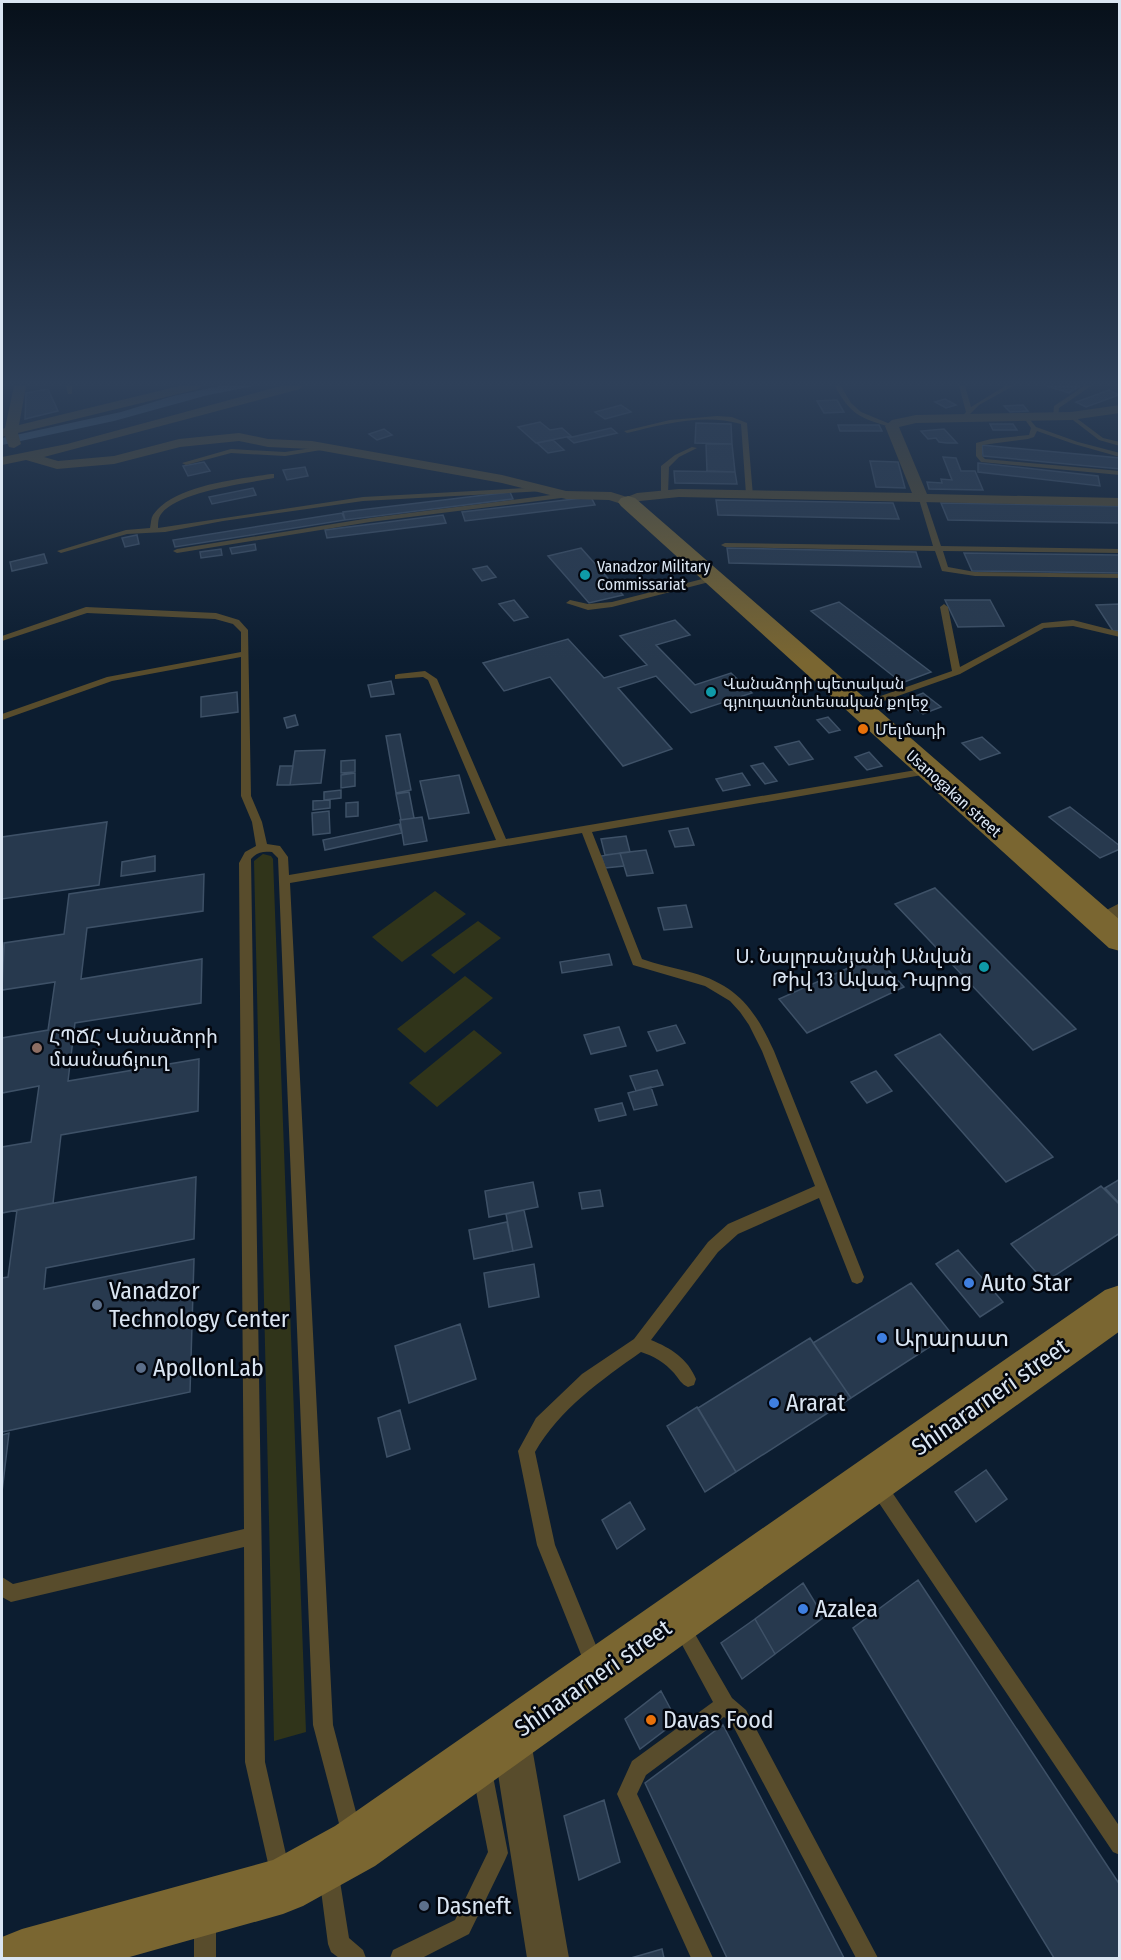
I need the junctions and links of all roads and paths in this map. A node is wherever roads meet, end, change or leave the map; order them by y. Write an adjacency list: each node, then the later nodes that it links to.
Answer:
1 (262, 477): 13 (lane)
2 (499, 477): 6 (street)
3 (665, 477): 7 (lane)
4 (749, 477): 9 (lane)
5 (913, 477): 10 (street)
6 (544, 489): 8 (street); 13 (lane)
7 (664, 494): 9 (street); 11 (street)
8 (566, 495): 11 (street); 16 (lane)
9 (750, 495): 10 (street)
10 (921, 498): 12 (street); 15 (lane)
11 (628, 502): 20 (street, Usanogakan street)
12 (1119, 502)
13 (154, 530): 17 (lane)
14 (725, 545): 15 (lane)
15 (937, 549): 18 (lane); 19 (lane)
16 (177, 550)
17 (61, 551)
18 (1119, 551)
19 (1119, 576)
20 (714, 578): 21 (lane); 28 (street, Usanogakan street)
21 (570, 603)
22 (944, 607): 26 (lane)
23 (1119, 635): 26 (lane)
24 (2, 639): 25 (lane)
25 (245, 654): 29 (lane); 33 (lane)
26 (957, 672): 28 (lane)
27 (398, 677): 32 (lane)
28 (858, 707): 30 (street, Usanogakan street)
29 (2, 717)
30 (928, 771): 31 (lane); 35 (street, Usanogakan street)
31 (585, 828): 32 (lane); 36 (lane)
32 (502, 842): 34 (lane)
33 (262, 848): 34 (lane); 42 (lane)
34 (284, 880): 49 (lane)
35 (1113, 925)
36 (824, 1189): 37 (lane); 39 (lane)
37 (857, 1277)
38 (1117, 1310): 41 (street, Shinararneri street)
39 (639, 1344): 40 (lane); 45 (lane)
40 (688, 1379)
41 (873, 1480): 44 (street, Shinararneri street); 48 (lane)
42 (252, 1536): 43 (lane); 50 (lane)
43 (2, 1586)
44 (677, 1619): 45 (street, Shinararneri street); 46 (lane)
45 (599, 1674): 47 (street, Shinararneri street)
46 (725, 1705): 57 (lane); 58 (lane)
47 (496, 1747): 49 (street, Shinararneri street); 55 (lane); 56 (street)
48 (1119, 1845)
49 (341, 1854): 50 (street, Shinararneri street); 54 (lane)
50 (283, 1886): 51 (street, Shinararneri street)
51 (204, 1908): 52 (street, Shinararneri street); 53 (lane)
52 (22, 1959)
53 (206, 1959)
54 (355, 1959)
55 (400, 1959)
56 (548, 1959)
57 (702, 1959)
58 (867, 1959)

